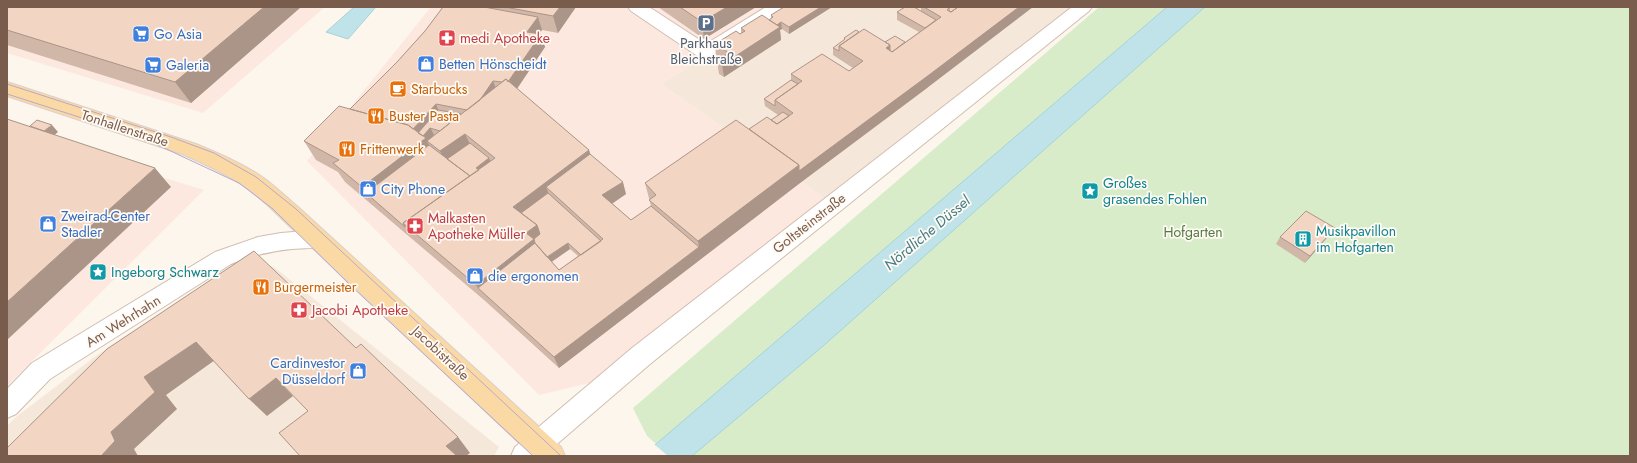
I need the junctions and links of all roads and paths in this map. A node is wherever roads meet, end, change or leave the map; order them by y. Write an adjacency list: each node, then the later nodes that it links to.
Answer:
1 (637, 7): 2 (street)
2 (779, 7)
3 (1083, 7): 8 (street, Goltsteinstraße)
4 (7, 89): 5 (main road, Tonhallenstraße)
5 (259, 186): 6 (main road, Jacobistraße)
6 (318, 239): 7 (street, Am Wehrhahn); 8 (main road, Jacobistraße)
7 (7, 406)
8 (538, 452)

